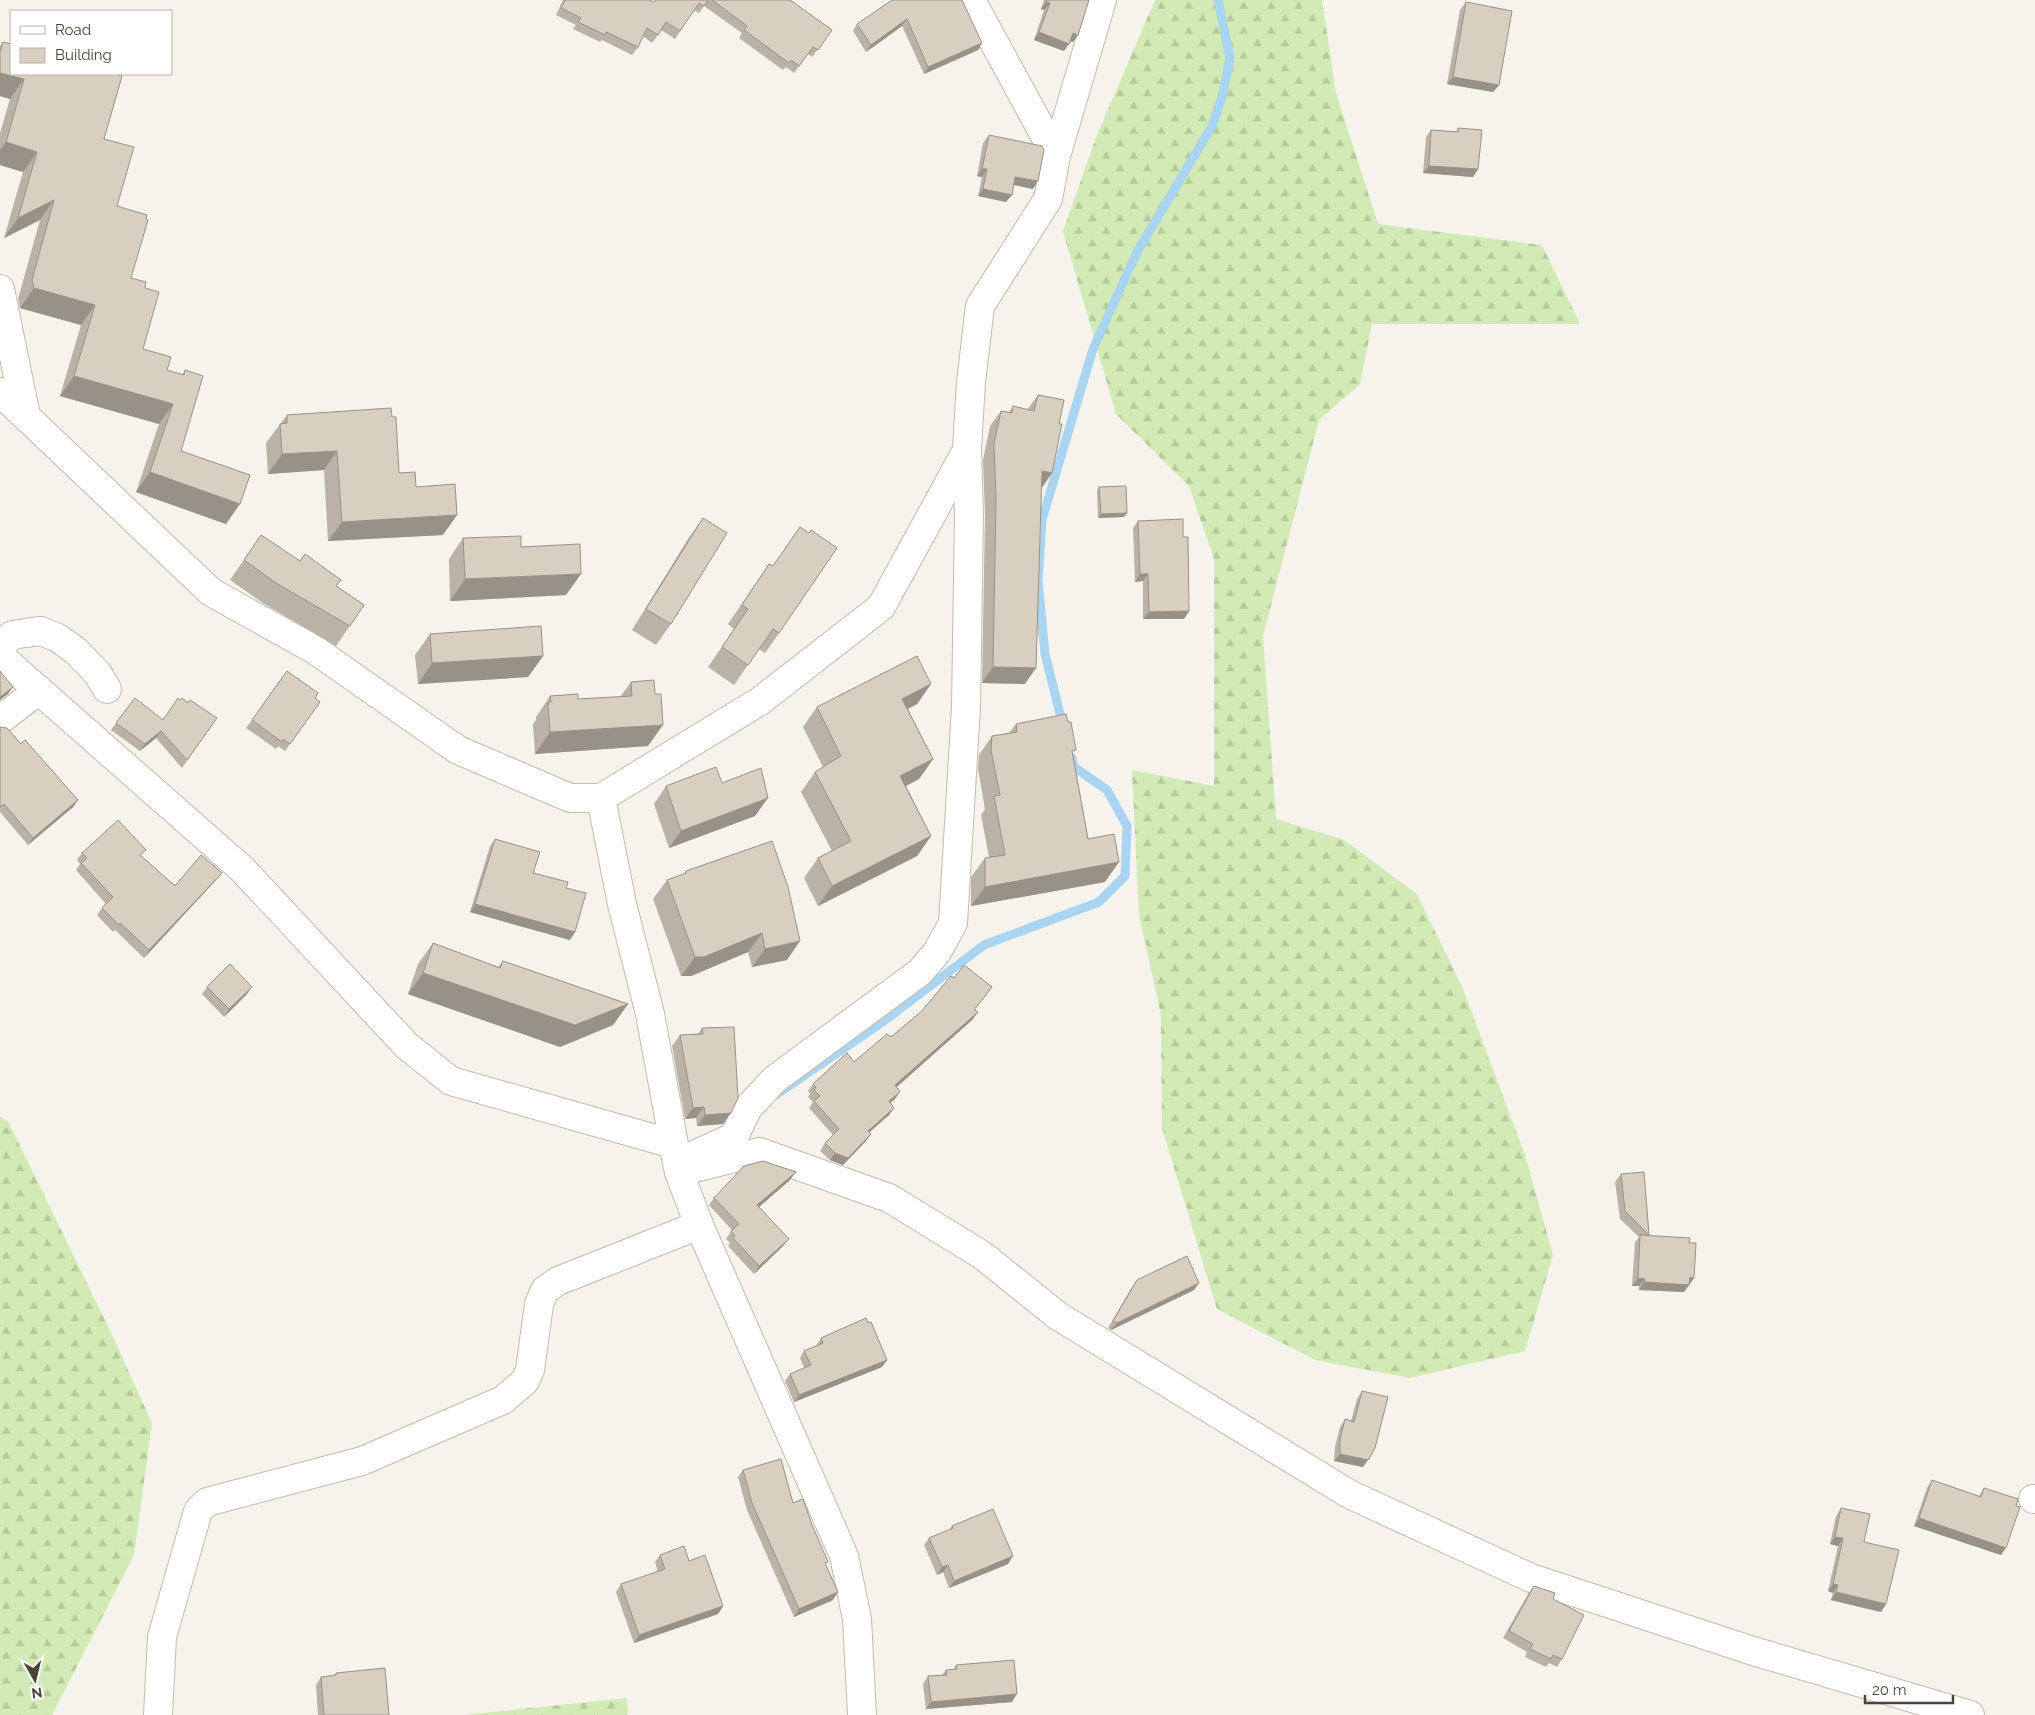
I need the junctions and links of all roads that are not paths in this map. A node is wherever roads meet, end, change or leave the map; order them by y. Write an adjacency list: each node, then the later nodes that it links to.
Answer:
1 (971, 0): 3 (street)
2 (1102, 0): 3 (street)
3 (1056, 156): 7 (street)
4 (0, 289): 6 (street)
5 (0, 392): 6 (street)
6 (26, 416): 13 (street)
7 (967, 449): 13 (street); 14 (street)
8 (0, 647): 10 (street)
9 (0, 656): 11 (street)
10 (107, 689)
11 (39, 690): 12 (street); 14 (street)
12 (0, 720)
13 (601, 798): 14 (street)
14 (677, 1162): 15 (street); 18 (street)
15 (699, 1225): 16 (street); 17 (street)
16 (158, 1715)
17 (862, 1715)
18 (1970, 1715)

